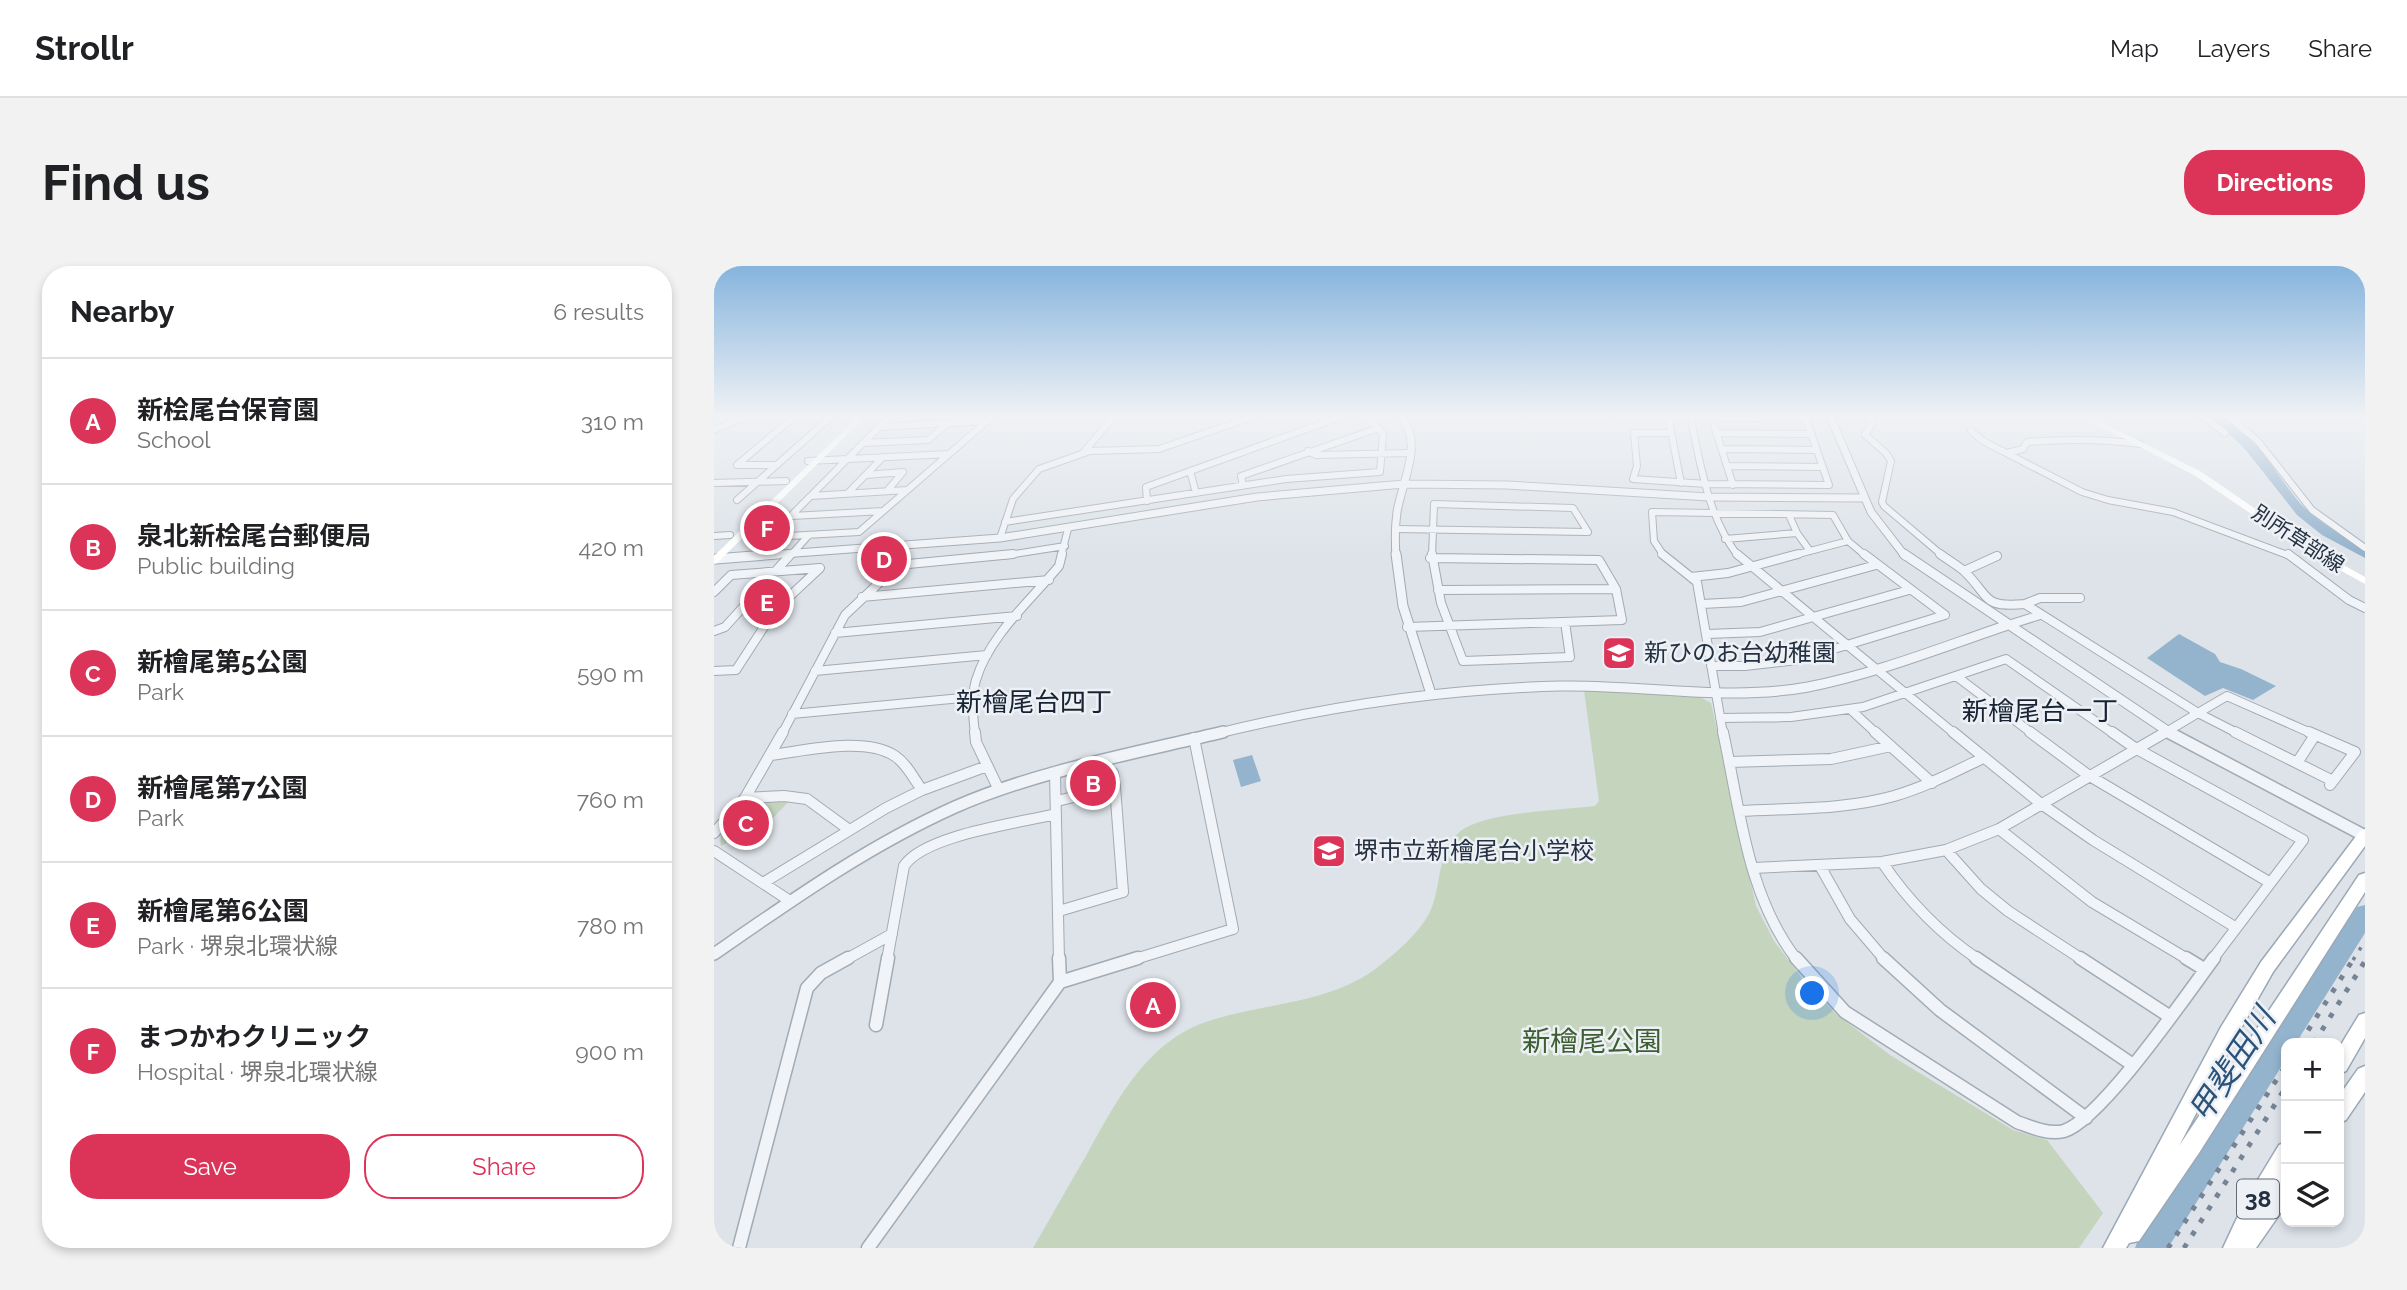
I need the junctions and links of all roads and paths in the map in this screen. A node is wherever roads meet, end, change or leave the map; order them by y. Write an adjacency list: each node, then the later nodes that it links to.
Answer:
1 (741, 462): 23 (street)
2 (781, 462): 23 (street)
3 (812, 462): 28 (main road)
4 (812, 462): 65 (main road)
5 (845, 462): 40 (street)
6 (878, 462): 27 (street)
7 (940, 462): 36 (street)
8 (1059, 462): 49 (street)
9 (1216, 462): 26 (street)
10 (1279, 462): 34 (street)
11 (1382, 462): 34 (street)
12 (1408, 462): 32 (street)
13 (1637, 462): 31 (street)
14 (1677, 462): 31 (street)
15 (1701, 462): 33 (street)
16 (1726, 462): 24 (street)
17 (1821, 462): 25 (street)
18 (1849, 462): 42 (street)
19 (1891, 462): 70 (street)
20 (2024, 462): 83 (street)
21 (2175, 462): 73 (main road, 別所草部線)
22 (2274, 462): 61 (street)
23 (777, 465): 29 (street)
24 (1727, 466): 25 (street); 35 (street)
25 (1823, 467): 35 (street)
26 (1190, 471): 38 (street); 44 (street)
27 (866, 474): 37 (street); 39 (street)
28 (786, 481): 29 (street); 55 (main road)
29 (758, 482): 30 (street); 43 (street)
30 (714, 483)
31 (1681, 483): 33 (street)
32 (1404, 484): 41 (street); 50 (street); 51 (street)
33 (1707, 484): 35 (street); 41 (street)
34 (1243, 485): 38 (street)
35 (1732, 485)
36 (906, 490): 37 (street); 45 (street)
37 (887, 491): 39 (street)
38 (1196, 493): 44 (street)
39 (848, 494): 40 (street)
40 (811, 496): 48 (street)
41 (1709, 497): 42 (street); 46 (street)
42 (1864, 498): 89 (street)
43 (737, 500)
44 (1147, 501): 49 (street)
45 (883, 511): 48 (street); 54 (street)
46 (1714, 514): 47 (street); 58 (street); 71 (street)
47 (1789, 515): 53 (street); 59 (street)
48 (792, 516): 54 (street)
49 (1006, 522): 57 (street)
50 (1068, 529): 57 (street); 60 (street)
51 (1395, 529): 52 (street); 91 (street)
52 (1429, 530): 52 (street); 66 (street)
53 (1797, 533): 58 (street); 62 (street)
54 (809, 534): 63 (street)
55 (730, 535): 56 (street); 65 (main road)
56 (714, 536)
57 (1000, 538): 63 (street)
58 (1725, 539): 68 (street)
59 (1848, 541): 62 (street); 67 (street)
60 (1065, 546): 72 (street); 79 (street)
61 (2365, 548)
62 (1810, 551): 68 (street)
63 (792, 554): 65 (street); 69 (street)
64 (1997, 556): 70 (street)
65 (715, 557)
66 (1430, 558): 74 (street); 75 (street)
67 (1876, 565): 76 (street); 78 (street)
68 (1751, 567): 71 (street); 78 (street)
69 (777, 571): 77 (street); 90 (street); 100 (street)
70 (1964, 571): 82 (street)
71 (1691, 576): 81 (street)
72 (1049, 580): 79 (street); 85 (street)
73 (2365, 582)
74 (1615, 589): 75 (street); 87 (street)
75 (1438, 590): 88 (street)
76 (1909, 590): 86 (street); 96 (street)
77 (714, 592)
78 (1781, 592): 81 (street); 86 (street)
79 (862, 597): 93 (street)
80 (2080, 598): 82 (street)
81 (1702, 604): 94 (street)
82 (2025, 604): 84 (street)
83 (2365, 608)
84 (2040, 615): 89 (street); 108 (street)
85 (1017, 616): 93 (street); 97 (street)
86 (1812, 618): 94 (street); 96 (street)
87 (1565, 622): 88 (street); 88 (street)
88 (1449, 625): 91 (street)
89 (2005, 626): 99 (street); 111 (street)
90 (725, 627): 92 (street); 95 (street)
91 (1407, 627): 104 (street)
92 (714, 631)
93 (835, 633): 101 (street)
94 (1707, 634): 98 (street)
95 (714, 640)
96 (1847, 647): 98 (street); 99 (street)
97 (987, 655): 101 (street); 106 (street)
98 (1711, 666): 103 (street)
99 (1874, 670): 103 (street); 105 (street)
100 (714, 671)
101 (815, 671): 109 (street)
102 (1956, 676): 105 (street); 115 (street); 123 (street)
103 (1714, 691): 104 (street); 110 (street)
104 (1431, 694): 113 (street)
105 (1904, 694): 107 (street); 117 (street)
106 (972, 697): 109 (street); 120 (street)
107 (1850, 709): 110 (street); 114 (street)
108 (2198, 713): 111 (street); 112 (street); 119 (street)
109 (792, 714): 116 (street)
110 (1720, 718): 118 (street)
111 (2165, 730): 115 (street); 136 (street)
112 (2315, 735): 119 (street); 119 (street)
113 (1194, 738): 121 (street); 151 (street)
114 (1891, 746): 118 (street); 124 (street)
115 (2135, 748): 123 (street); 143 (street)
116 (771, 755): 126 (street); 128 (street)
117 (1983, 758): 124 (street); 130 (street)
118 (1729, 762): 131 (street)
119 (2297, 763)
120 (988, 766): 126 (street); 127 (street)
121 (1055, 773): 127 (street); 129 (street)
122 (1113, 773): 125 (street)
123 (2088, 775): 130 (street); 143 (street)
124 (1932, 783): 131 (street)
125 (1115, 787): 129 (street); 146 (street)
126 (922, 790): 133 (street)
127 (999, 790): 145 (street)
128 (745, 798): 133 (street); 135 (street)
129 (1057, 801): 132 (street)
130 (2040, 803): 134 (street); 147 (street)
131 (1740, 811): 141 (street)
132 (1056, 814): 146 (street); 148 (street)
133 (848, 829): 144 (street)
134 (1999, 829): 137 (street); 150 (street)
135 (714, 833)
136 (2365, 836): 164 (main road)
137 (1946, 850): 139 (street); 152 (street)
138 (714, 851): 144 (street)
139 (1882, 862): 140 (street); 156 (street)
140 (1820, 866): 141 (street); 159 (street)
141 (1753, 869): 159 (street)
142 (2365, 879): 165 (main road)
143 (2269, 882): 147 (street)
144 (763, 883): 145 (street)
145 (790, 901): 149 (street)
146 (1059, 911): 151 (street)
147 (2235, 927): 150 (street)
148 (892, 934): 154 (street); 162 (street)
149 (715, 952)
150 (2204, 969): 152 (street)
151 (1060, 982): 163 (street)
152 (2169, 1016): 156 (street)
153 (2365, 1021): 155 (main road)
154 (876, 1025)
155 (2344, 1057)
156 (2133, 1065): 159 (street)
157 (2365, 1075): 158 (main road)
158 (2344, 1106)
159 (2087, 1118)
160 (2281, 1161): 166 (main road, 38)
161 (2281, 1194): 167 (main road)
162 (739, 1248)
163 (868, 1248)
164 (2114, 1248)
165 (2120, 1248)
166 (2234, 1248)
167 (2243, 1248)

